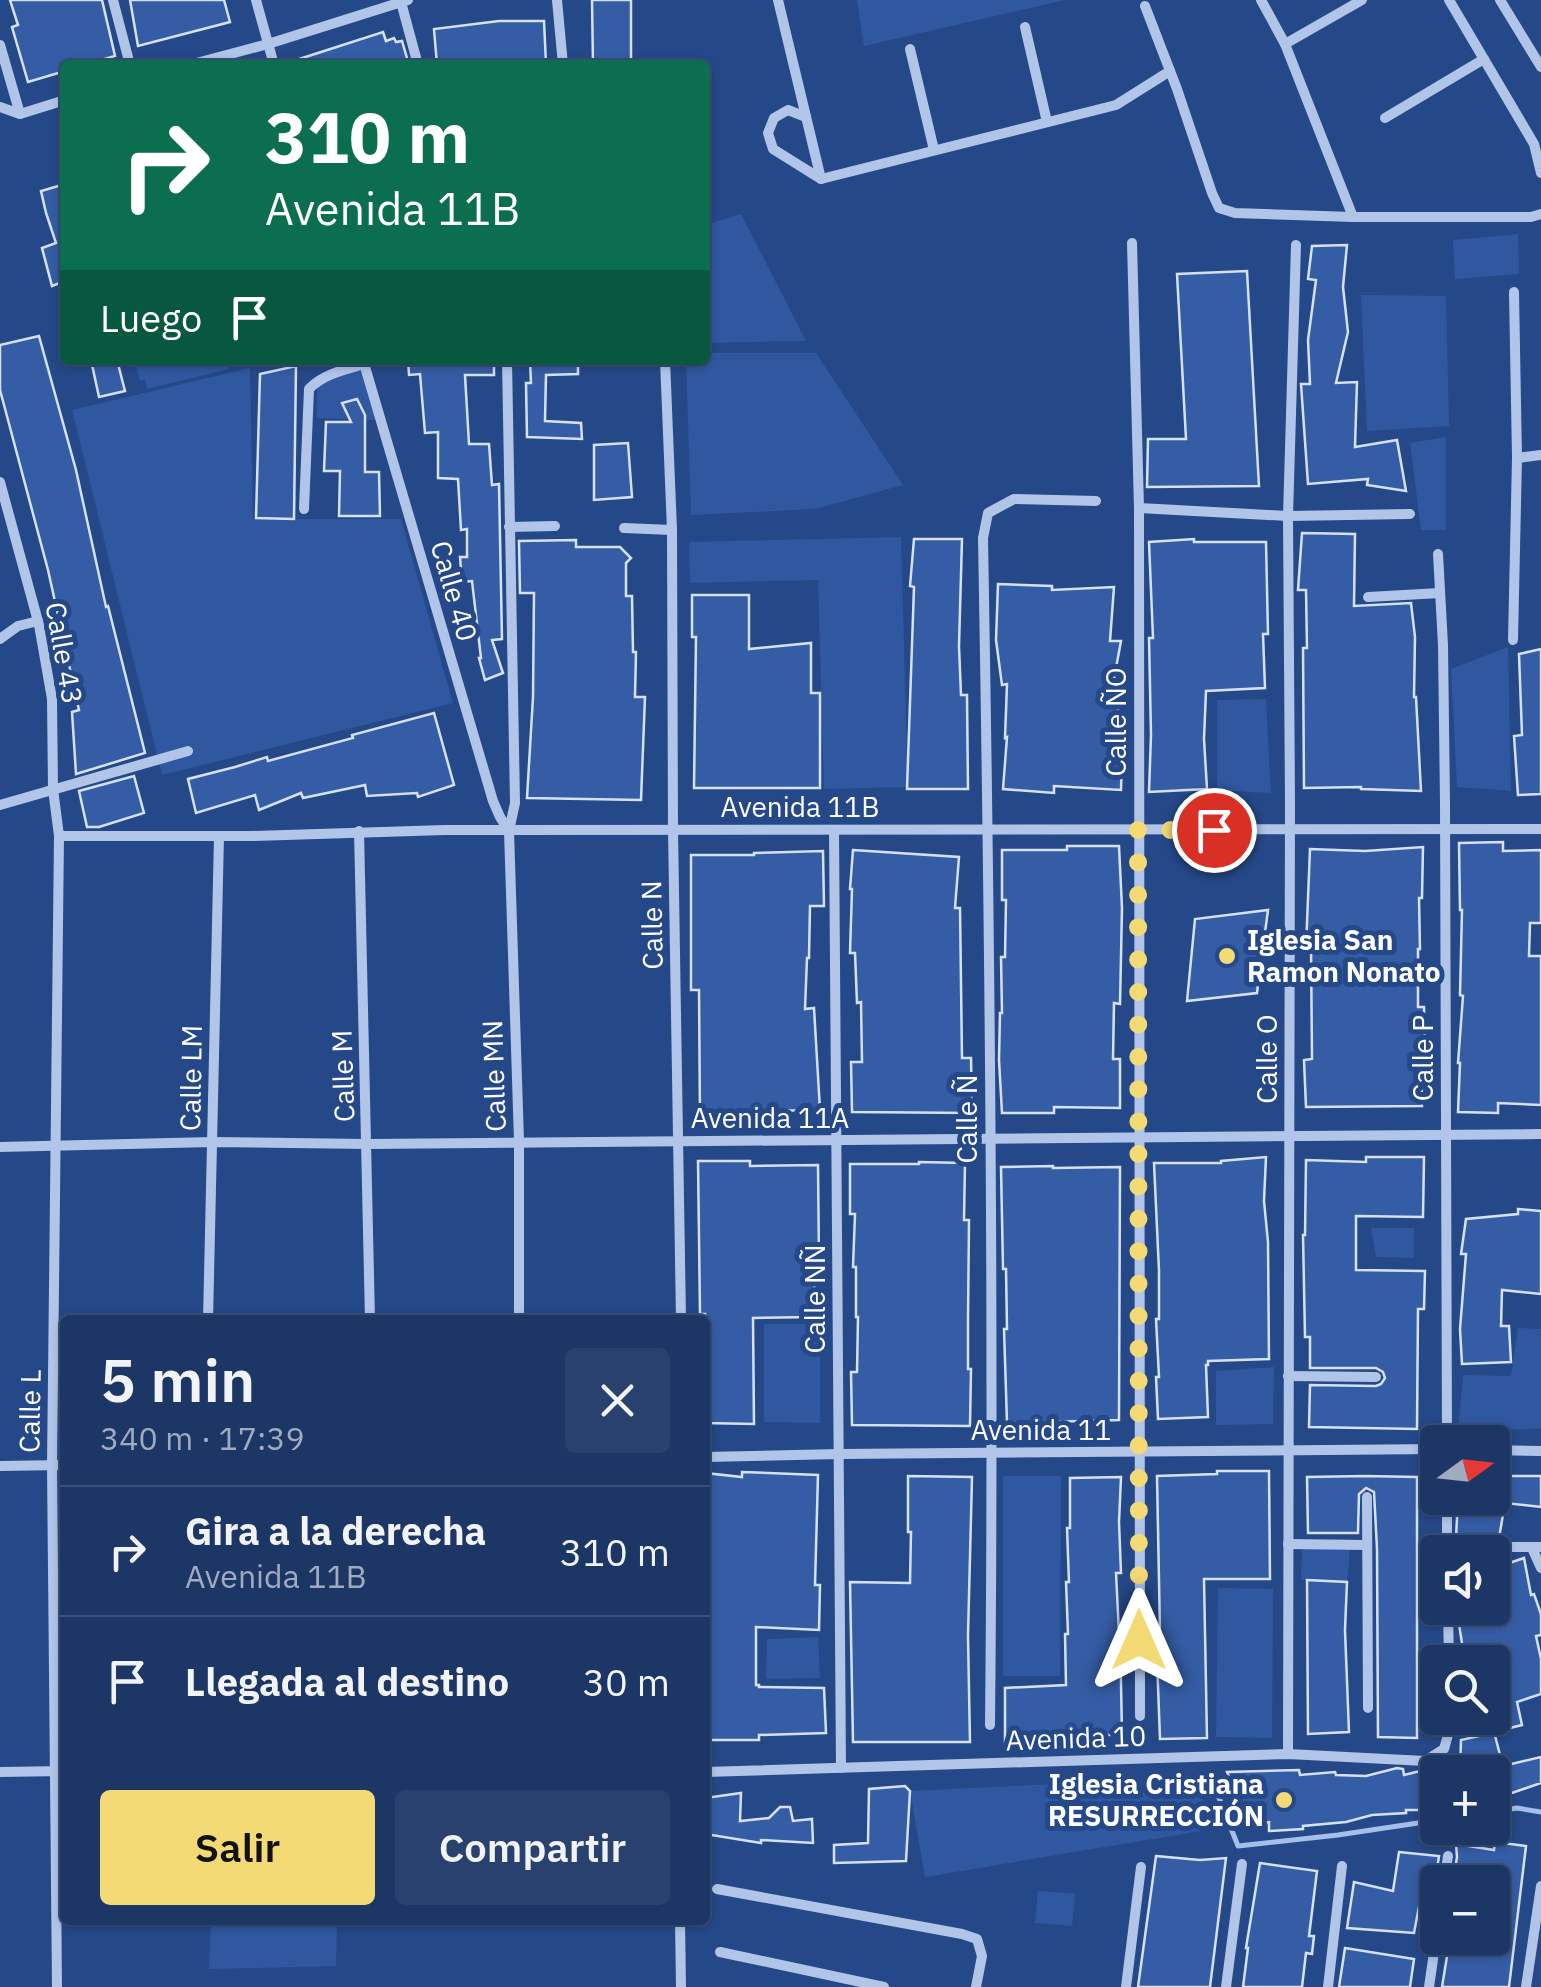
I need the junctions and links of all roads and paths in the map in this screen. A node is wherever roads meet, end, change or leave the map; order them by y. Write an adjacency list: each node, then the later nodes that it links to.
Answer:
1 (113, 0): 17 (street)
2 (256, 0): 12 (street)
3 (557, 0): 21 (street)
4 (778, 0): 27 (street)
5 (1262, 0): 13 (street)
6 (1362, 0): 13 (street)
7 (1449, 0): 16 (street)
8 (405, 1): 12 (street); 20 (street)
9 (1501, 2): 22 (street)
10 (1145, 6): 23 (street)
11 (1025, 27): 29 (street)
12 (268, 44): 18 (street); 19 (street)
13 (1285, 44): 34 (street)
14 (0, 45): 26 (street)
15 (910, 48): 30 (street)
16 (1484, 59): 28 (street); 31 (street)
17 (129, 60)
18 (208, 60)
19 (273, 60)
20 (417, 60)
21 (563, 60)
22 (1541, 68)
23 (1170, 70): 29 (street); 34 (street)
24 (60, 102): 26 (street)
25 (0, 107): 26 (street)
26 (20, 114)
27 (806, 117): 32 (street); 32 (street)
28 (1386, 118)
29 (1047, 122): 30 (street)
30 (934, 150): 32 (street)
31 (1541, 173)
32 (821, 178)
33 (1541, 214): 34 (street)
34 (1352, 217)
35 (1132, 244): 46 (street, Calle ÑO)
36 (1296, 245): 49 (street, Calle O)
37 (1514, 292): 43 (street)
38 (356, 365): 47 (street)
39 (364, 365): 71 (street, Calle 40)
40 (507, 365): 51 (street)
41 (665, 365): 53 (street, Calle N)
42 (1541, 455): 43 (street)
43 (1517, 458): 59 (street)
44 (0, 482): 57 (street, Calle 43)
45 (1096, 501): 67 (street, Calle Ñ)
46 (1138, 508): 49 (street); 68 (street, Calle ÑO)
47 (304, 509)
48 (1410, 514): 49 (street)
49 (1288, 516): 69 (street, Calle O)
50 (554, 526): 51 (street)
51 (509, 527): 71 (street)
52 (624, 528): 53 (street)
53 (672, 530): 65 (street, Calle N)
54 (1438, 554): 55 (street, Calle P)
55 (1440, 593): 56 (street); 63 (street, Calle P)
56 (1368, 597)
57 (38, 621): 58 (street); 61 (street, Calle 43)
58 (0, 639)
59 (1512, 640)
60 (188, 751): 61 (street)
61 (54, 788): 62 (street); 72 (street, Calle 43)
62 (0, 805)
63 (1445, 829): 64 (street, Avenida 11B); 69 (street, Avenida 11B); 74 (street, Calle P)
64 (1541, 829)
65 (673, 830): 66 (street, Avenida 11B); 71 (street, Avenida 11B); 81 (street, Calle N)
66 (834, 830): 67 (street, Avenida 11B); 79 (street, Calle NÑ)
67 (988, 830): 68 (street, Avenida 11B); 78 (street, Calle Ñ)
68 (1138, 830): 69 (street, Avenida 11B); 77 (street, Calle ÑO)
69 (1290, 830): 76 (street, Calle O)
70 (358, 831): 71 (street, Avenida 11B); 73 (street, Avenida 11B); 83 (street, Calle M)
71 (509, 831): 80 (street, Calle MN)
72 (59, 836): 73 (street, Avenida 11B); 84 (street, Calle L)
73 (219, 836): 82 (street, Calle LM)
74 (1446, 1134): 75 (street, Avenida 11A); 76 (street, Avenida 11A); 92 (street, Calle P)
75 (1541, 1134)
76 (1289, 1136): 77 (street, Avenida 11A); 90 (street, Calle O)
77 (1139, 1137): 78 (street, Avenida 11A); 97 (street, Calle ÑO)
78 (990, 1138): 79 (street, Avenida 11A); 98 (street, Calle Ñ)
79 (836, 1140): 81 (street, Avenida 11A); 99 (street, Calle NÑ)
80 (519, 1141): 81 (street, Avenida 11A); 83 (street, Avenida 11A); 88 (street, Calle MN)
81 (678, 1141): 89 (street, Calle N)
82 (212, 1142): 83 (street, Avenida 11A); 84 (street, Avenida 11A); 86 (street, Calle LM)
83 (367, 1144): 87 (street, Calle M)
84 (56, 1146): 85 (street, Avenida 11A); 102 (street, Calle L)
85 (0, 1147)
86 (208, 1315)
87 (370, 1315)
88 (519, 1315)
89 (680, 1315)
90 (1288, 1376): 91 (street); 94 (street, Calle O)
91 (1376, 1377)
92 (1446, 1425)
93 (1420, 1449): 94 (street, Avenida 11)
94 (1288, 1450): 97 (street, Avenida 11); 105 (street, Calle O)
95 (1510, 1450): 96 (street)
96 (1541, 1451)
97 (1139, 1452): 98 (street, Avenida 11); 111 (street, Calle ÑO)
98 (992, 1453): 99 (street, Avenida 11); 112 (street, Calle Ñ)
99 (839, 1454): 100 (street, Avenida 11); 115 (street, Calle NÑ)
100 (710, 1458)
101 (0, 1466): 102 (street)
102 (52, 1466): 103 (street); 116 (street, Calle L)
103 (60, 1466)
104 (1367, 1497): 106 (street)
105 (1288, 1544): 106 (street); 114 (street, Calle O)
106 (1367, 1545): 110 (street)
107 (1537, 1547): 108 (street); 109 (street)
108 (1510, 1548)
109 (1541, 1568)
110 (1368, 1708)
111 (1140, 1716)
112 (990, 1725)
113 (1448, 1735): 114 (street, Avenida 10)
114 (1288, 1754): 115 (street, Avenida 10)
115 (841, 1768): 118 (street, Avenida 10)
116 (60, 1771): 117 (street); 129 (street, Calle L)
117 (0, 1772)
118 (710, 1772)
119 (1448, 1856): 121 (street)
120 (1242, 1864): 134 (street)
121 (1447, 1865)
122 (1342, 1866): 135 (street)
123 (1142, 1867): 133 (street)
124 (1541, 1886): 137 (street)
125 (718, 1889): 132 (street)
126 (680, 1925): 130 (street)
127 (720, 1952): 131 (street)
128 (1433, 1955): 136 (street)
129 (57, 1987)
130 (681, 1987)
131 (884, 1987)
132 (976, 1987)
133 (1126, 1987)
134 (1226, 1987)
135 (1328, 1987)
136 (1428, 1987)
137 (1526, 1987)

